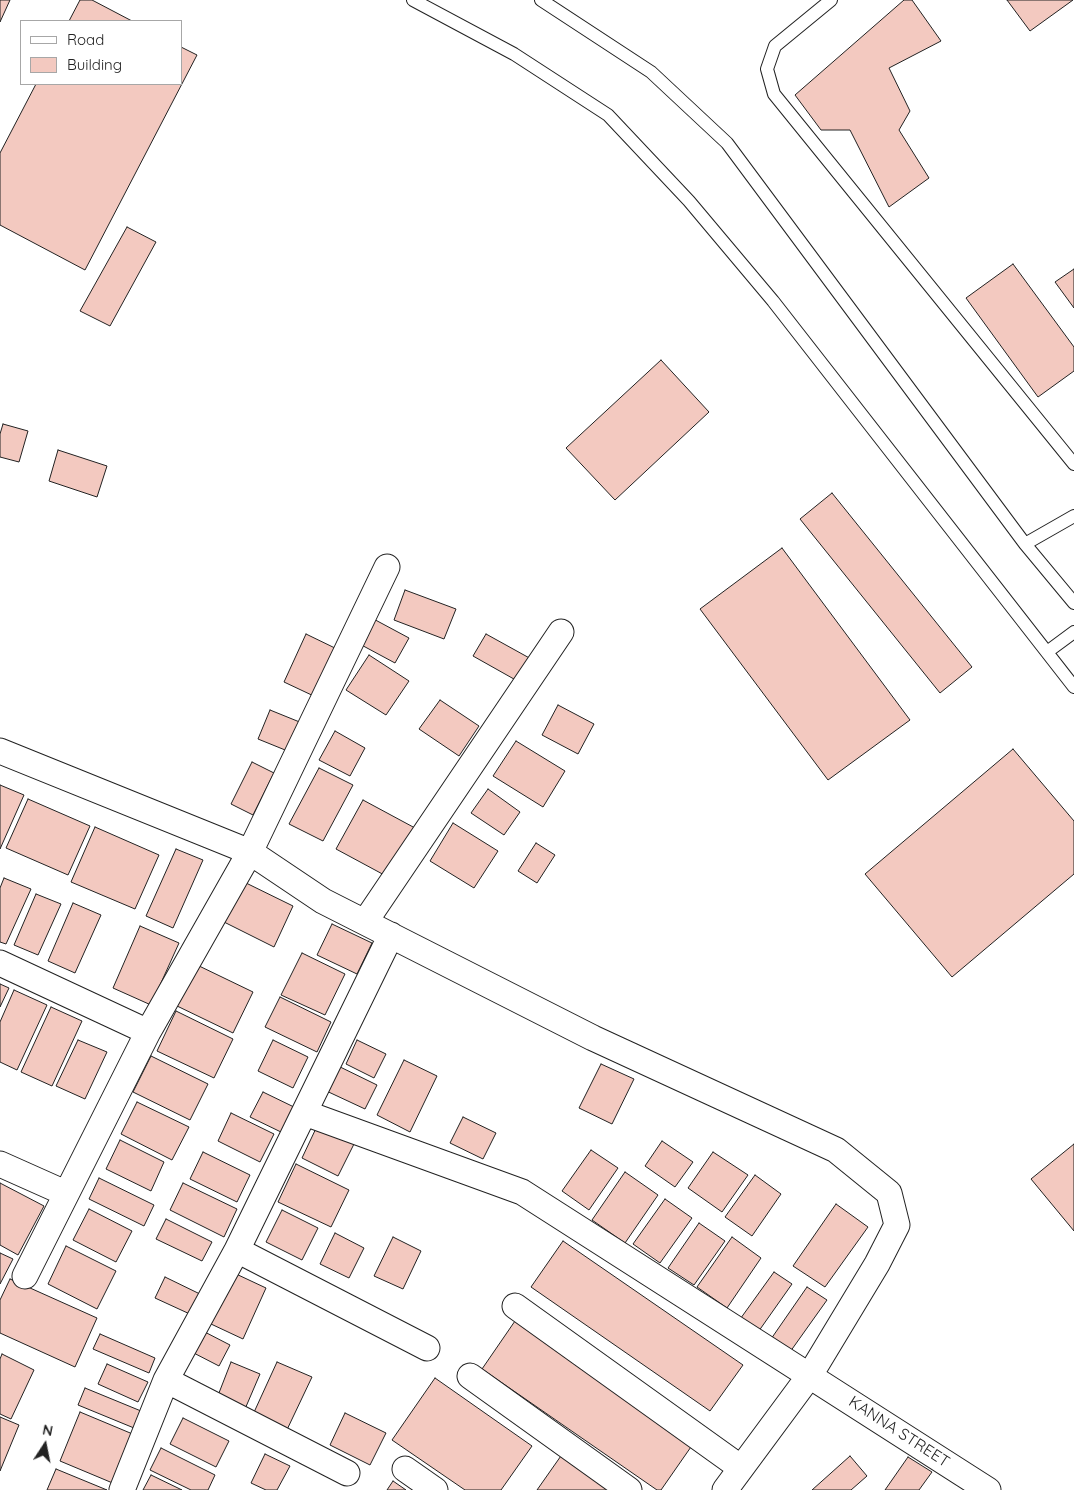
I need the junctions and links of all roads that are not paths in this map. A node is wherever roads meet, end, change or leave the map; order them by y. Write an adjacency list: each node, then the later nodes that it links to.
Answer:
1 (413, 0): 11 (lane)
2 (541, 0): 6 (lane)
3 (831, 0): 4 (lane)
4 (1074, 464)
5 (1074, 516): 6 (lane)
6 (1026, 544): 8 (lane)
7 (386, 567): 14 (street)
8 (1074, 603)
9 (561, 632): 15 (street)
10 (1074, 632): 11 (lane)
11 (1047, 652): 12 (lane)
12 (1074, 687)
13 (0, 751): 14 (street)
14 (250, 852): 15 (street); 18 (street)
15 (365, 922): 16 (street)
16 (392, 935): 19 (street); 26 (street)
17 (0, 963): 18 (street)
18 (148, 1032): 21 (street)
19 (305, 1113): 22 (street); 26 (street, KANNA STREET)
20 (0, 1164): 21 (street)
21 (65, 1193): 23 (street)
22 (237, 1250): 25 (street); 28 (street)
23 (25, 1276)
24 (514, 1306): 29 (street)
25 (427, 1348)
26 (810, 1375): 29 (street); 36 (street, KANNA STREET)
27 (470, 1376): 34 (street)
28 (166, 1380): 31 (street); 32 (street)
29 (741, 1468): 35 (street)
30 (405, 1469): 33 (street)
31 (347, 1473)
32 (122, 1490)
33 (435, 1490)
34 (629, 1490)
35 (725, 1490)
36 (988, 1490)

